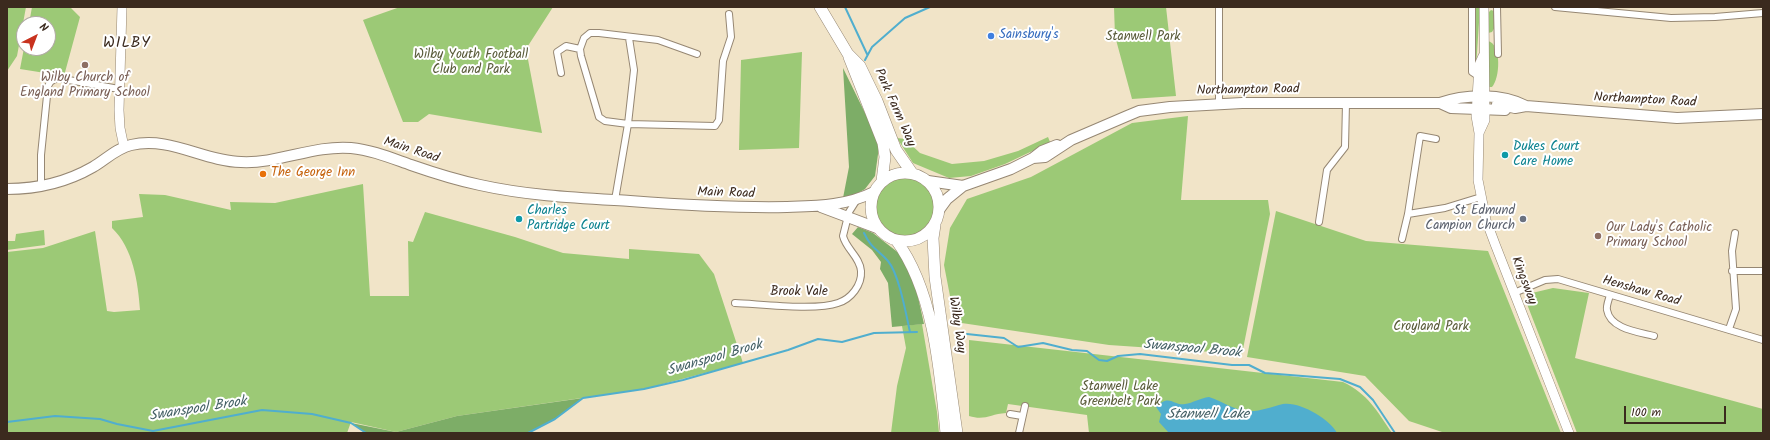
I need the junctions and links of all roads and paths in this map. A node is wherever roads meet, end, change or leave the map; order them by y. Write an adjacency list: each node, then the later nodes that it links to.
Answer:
1 (122, 7): 18 (street)
2 (820, 7): 13 (highway, Park Farm Way)
3 (1219, 7): 19 (street)
4 (1472, 7): 17 (street)
5 (1484, 7): 15 (street)
6 (1497, 7): 14 (street)
7 (1555, 7): 8 (street)
8 (1763, 13)
9 (729, 14): 25 (street)
10 (629, 38): 11 (street); 12 (street); 25 (street)
11 (580, 49): 16 (street); 25 (street)
12 (697, 54)
13 (848, 54): 28 (highway, Park Farm Way); 29 (highway, Park Farm Way)
14 (1498, 54)
15 (1483, 56): 17 (street); 22 (street)
16 (561, 73)
17 (1478, 76): 22 (street)
18 (119, 89): 27 (street); 31 (street)
19 (1219, 103): 20 (main road, Northampton Road); 32 (main road, Northampton Road)
20 (1346, 103): 21 (main road, Northampton Road); 43 (street)
21 (1440, 103): 22 (main road, Northampton Road); 22 (main road, Northampton Road)
22 (1481, 103): 23 (main road, Northampton Road); 23 (main road, Northampton Road); 35 (street, Kingsway)
23 (1526, 106): 24 (main road, Northampton Road)
24 (1763, 114)
25 (628, 124): 36 (street)
26 (1436, 139): 40 (street)
27 (124, 147): 31 (main road, Main Road); 36 (main road, Main Road)
28 (912, 173): 29 (highway); 30 (highway)
29 (882, 181): 34 (highway)
30 (928, 182): 32 (main road, Northampton Road); 39 (highway)
31 (41, 186): 33 (main road, Main Road)
32 (963, 186): 39 (main road, Northampton Road)
33 (7, 189)
34 (874, 192): 37 (main road, Main Road); 44 (highway)
35 (1481, 196): 40 (street); 50 (street, Kingsway)
36 (615, 200): 38 (main road, Main Road)
37 (856, 201): 38 (main road, Main Road); 41 (street, Brook Vale)
38 (817, 206): 41 (main road, Main Road)
39 (939, 210): 42 (highway)
40 (1408, 214): 46 (street)
41 (848, 216): 44 (main road, Main Road); 52 (street, Brook Vale)
42 (936, 222): 47 (highway); 60 (highway, Wilby Way)
43 (1319, 222)
44 (877, 228): 47 (highway)
45 (1735, 233): 48 (street)
46 (1402, 239)
47 (896, 240): 59 (highway, Wilby Way)
48 (1732, 271): 49 (street); 53 (street)
49 (1763, 271)
50 (1514, 294): 51 (street, Henshaw Road); 62 (street, Kingsway)
51 (1610, 294): 53 (street, Henshaw Road); 54 (street)
52 (735, 303)
53 (1729, 329): 55 (street, Henshaw Road)
54 (1654, 336)
55 (1763, 340)
56 (1025, 406): 58 (street)
57 (1010, 414): 58 (street)
58 (1022, 416): 61 (street)
59 (946, 433)
60 (957, 433)
61 (1019, 433)
62 (1569, 433)

